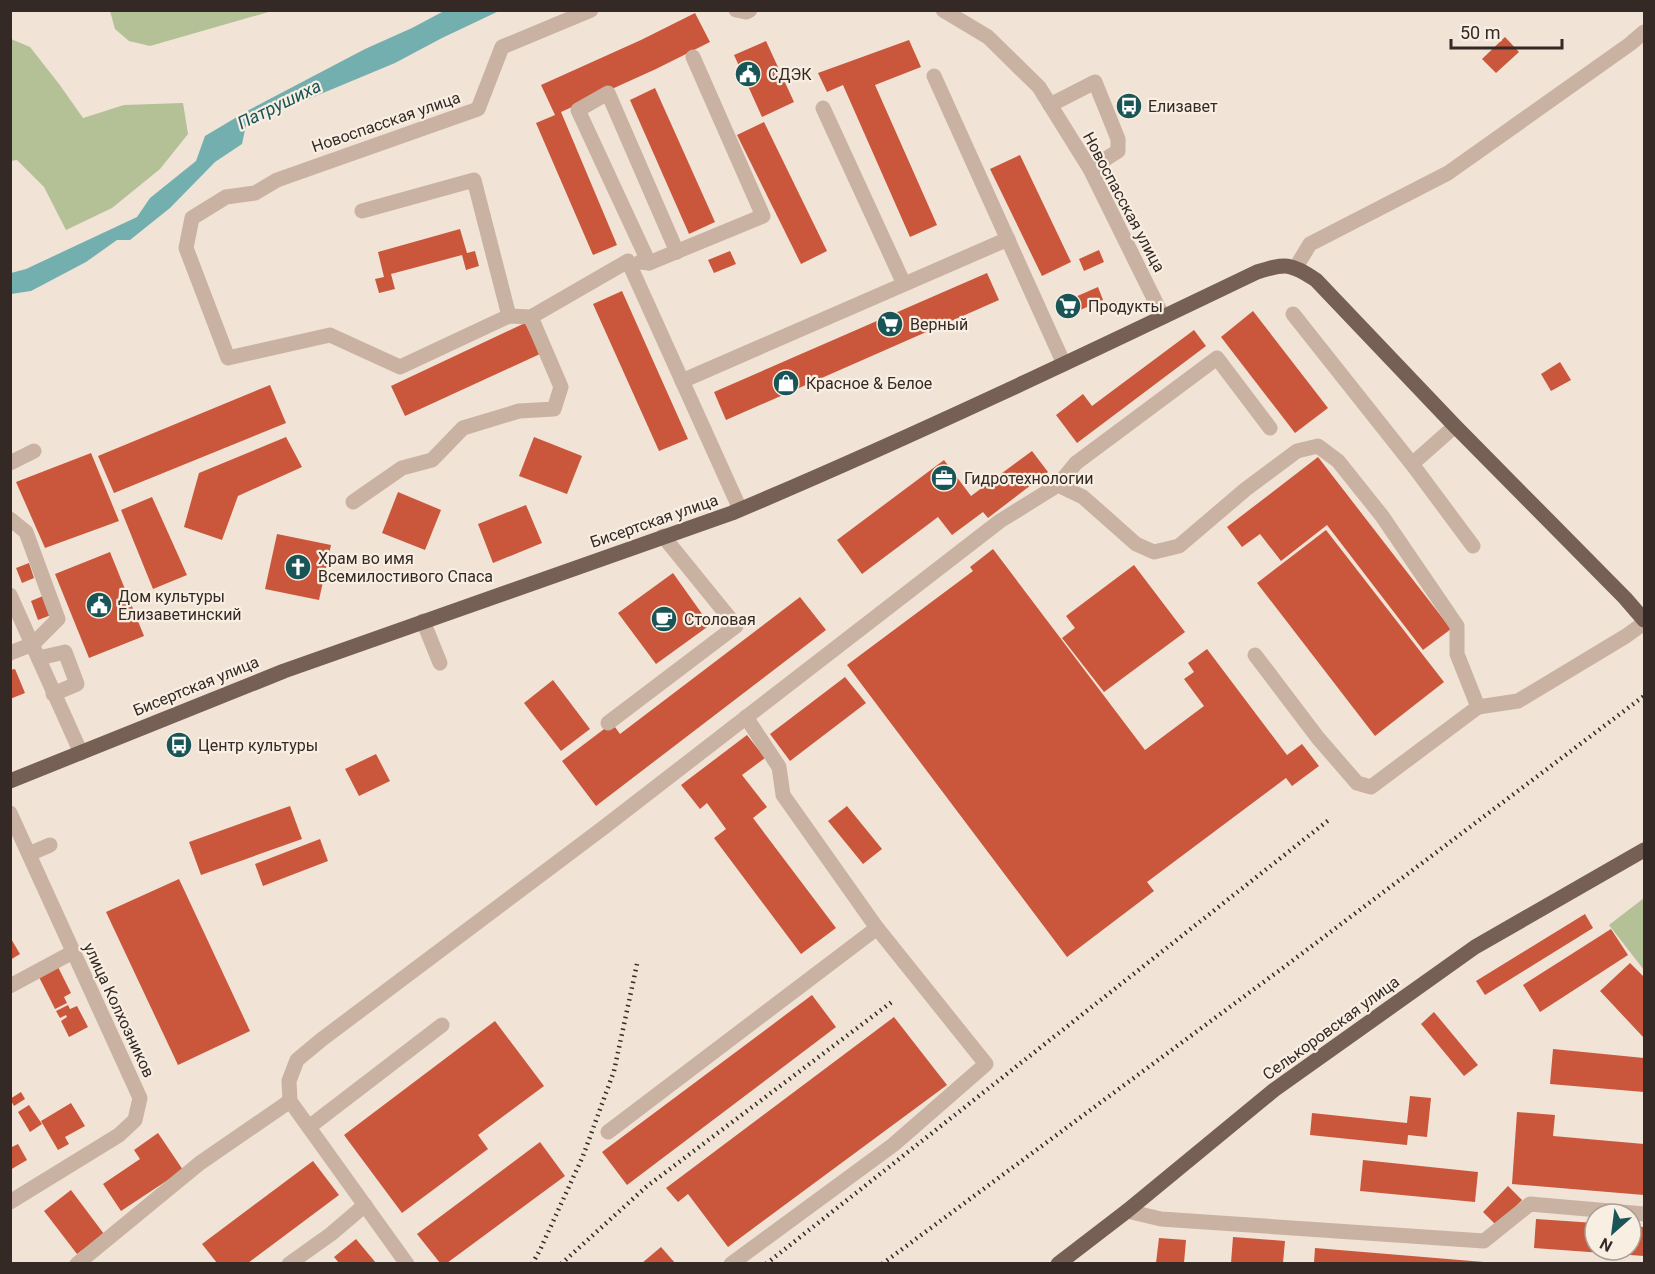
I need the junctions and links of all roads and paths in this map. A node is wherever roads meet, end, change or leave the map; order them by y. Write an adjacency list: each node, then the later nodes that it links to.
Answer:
1 (591, 10): 19 (street, Новоспасская улица)
2 (736, 10): 3 (street)
3 (750, 10)
4 (943, 10): 8 (street, Новоспасская улица)
5 (1644, 32): 16 (street)
6 (693, 57): 13 (street)
7 (934, 76): 12 (street)
8 (1050, 105): 10 (street, Новоспасская улица); 10 (street)
9 (823, 108): 17 (street)
10 (1090, 169): 21 (street, Новоспасская улица)
11 (362, 211): 19 (street)
12 (1008, 239): 17 (street); 22 (street)
13 (677, 252): 15 (street); 15 (street)
14 (628, 261): 15 (street); 20 (street); 23 (street)
15 (649, 262)
16 (1296, 267): 21 (main road, Бисертская улица); 24 (main road)
17 (904, 284): 23 (street)
18 (1293, 314): 28 (street)
19 (509, 316): 20 (street)
20 (531, 317): 30 (street)
21 (1163, 317): 22 (main road, Бисертская улица)
22 (1064, 364): 31 (main road, Бисертская улица)
23 (681, 381): 31 (street)
24 (1455, 426): 28 (street); 39 (main road)
25 (1270, 428): 29 (street)
26 (34, 451): 27 (street)
27 (10, 463)
28 (1412, 464): 36 (street)
29 (1058, 485): 45 (street); 46 (street)
30 (353, 502)
31 (740, 509): 34 (main road, Бисертская улица)
32 (10, 519): 33 (street)
33 (26, 532): 35 (street); 40 (street)
34 (663, 536): 38 (main road, Бисертская улица); 47 (street)
35 (10, 537)
36 (1473, 546)
37 (10, 595): 40 (street)
38 (423, 621): 43 (street); 48 (main road, Бисертская улица)
39 (1644, 622): 45 (street)
40 (36, 651): 41 (street); 44 (street); 44 (street)
41 (10, 653)
42 (1255, 655): 45 (street)
43 (440, 663)
44 (53, 694): 48 (street)
45 (1478, 707)
46 (746, 717): 54 (street); 58 (street)
47 (608, 723)
48 (81, 753): 49 (main road, Бисертская улица)
49 (10, 781)
50 (10, 813): 53 (street, улица Колхозников)
51 (50, 845): 53 (street)
52 (1644, 851): 63 (main road, Селькоровская улица)
53 (28, 854): 55 (street, улица Колхозников)
54 (877, 928): 60 (street); 68 (street)
55 (73, 952): 56 (street); 61 (street, улица Колхозников)
56 (10, 987)
57 (442, 1025): 59 (street)
58 (291, 1101): 59 (street); 65 (street)
59 (309, 1127): 62 (street)
60 (608, 1132)
61 (10, 1202)
62 (365, 1205): 66 (street); 67 (street)
63 (1127, 1211): 64 (street); 69 (main road, Селькоровская улица)
64 (1644, 1214)
65 (77, 1263)
66 (289, 1263)
67 (407, 1263)
68 (731, 1263)
69 (1058, 1263)

